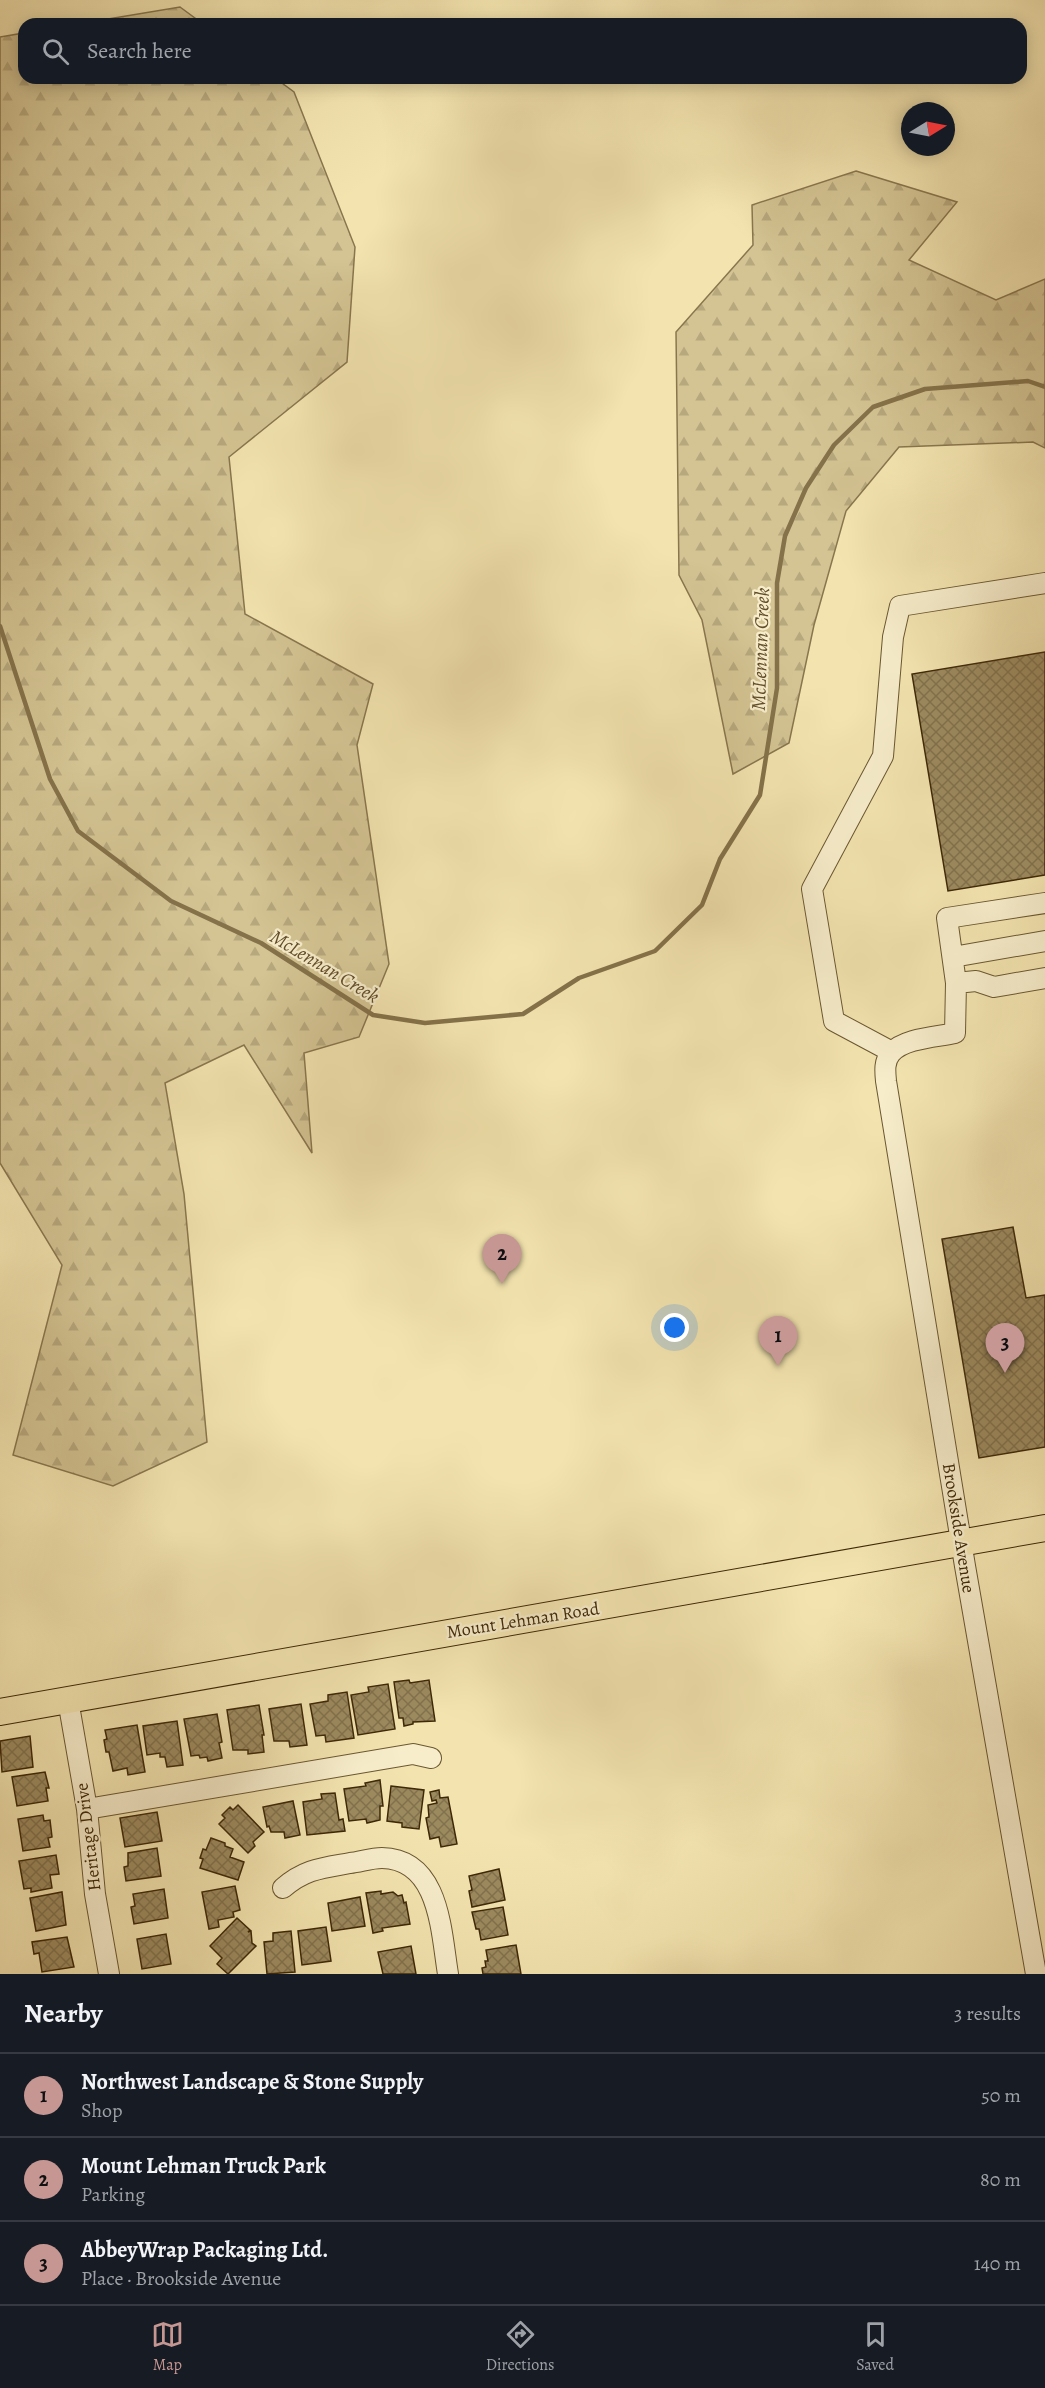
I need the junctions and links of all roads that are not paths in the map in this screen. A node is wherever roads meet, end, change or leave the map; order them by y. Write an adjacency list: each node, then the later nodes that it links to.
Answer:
1 (1045, 583): 7 (street)
2 (1045, 903): 4 (street)
3 (1045, 941): 4 (street)
4 (953, 957): 6 (street)
5 (1045, 978): 6 (street)
6 (956, 983): 7 (street)
7 (892, 1052): 9 (street, Brookside Avenue)
8 (1045, 1528): 9 (main road, Mount Lehman Road)
9 (961, 1543): 10 (main road, Mount Lehman Road); 17 (street, Brookside Avenue)
10 (68, 1700): 11 (main road, Mount Lehman Road); 13 (street, Heritage Drive)
11 (0, 1712)
12 (431, 1758): 13 (street)
13 (87, 1809): 15 (street, Heritage Drive)
14 (283, 1888): 16 (street)
15 (109, 1974)
16 (448, 1974)
17 (1036, 1974)

